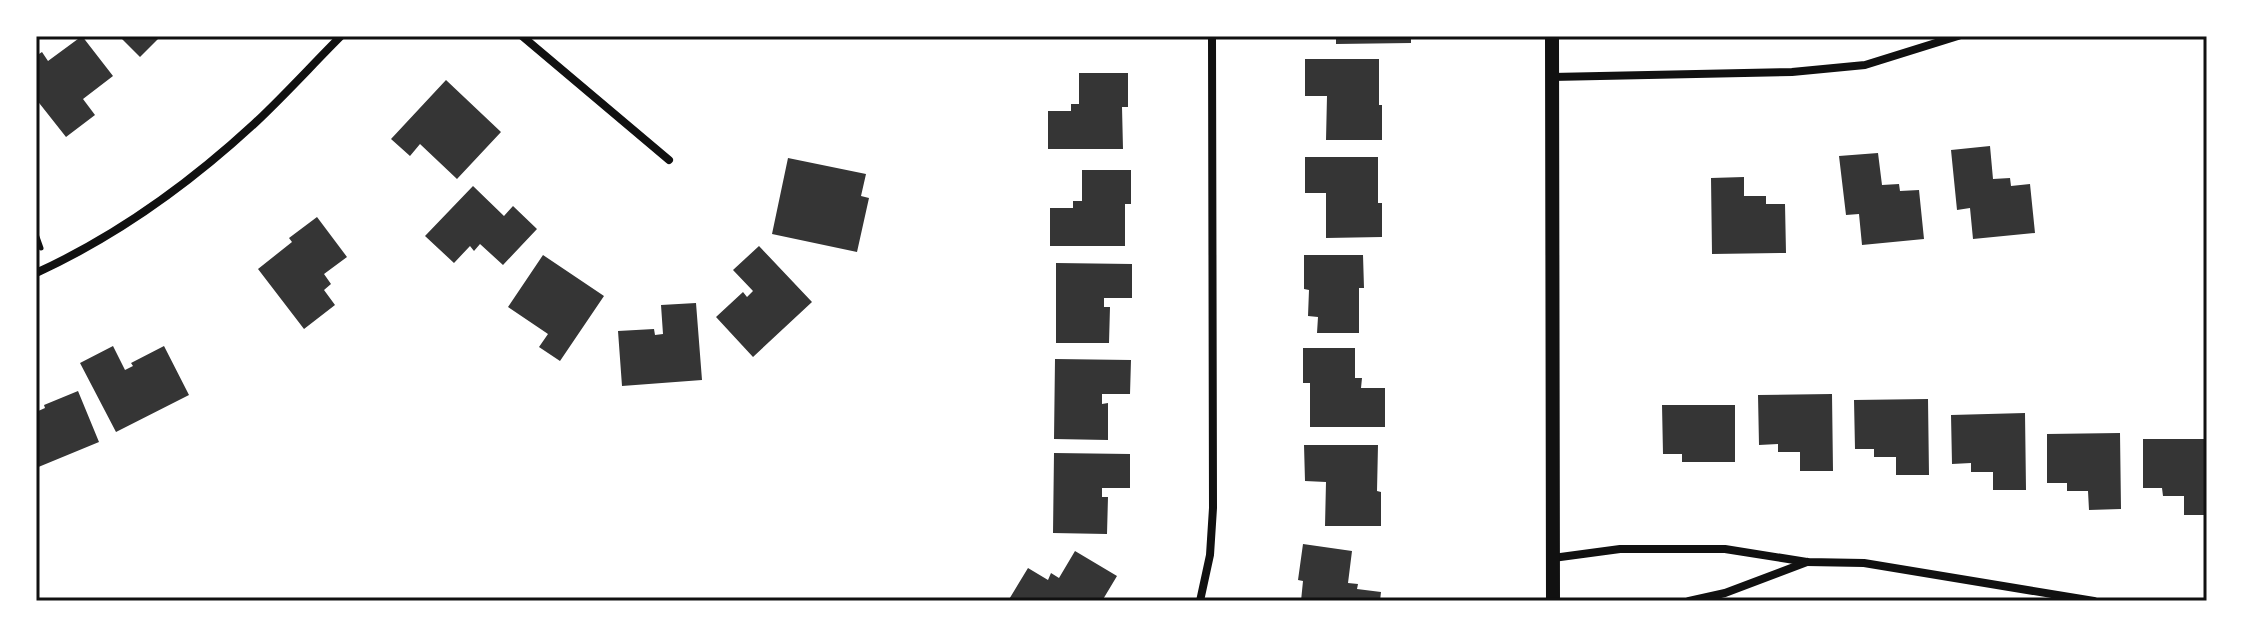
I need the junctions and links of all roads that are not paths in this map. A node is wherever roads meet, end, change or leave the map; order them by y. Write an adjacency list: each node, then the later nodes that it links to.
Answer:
1 (341, 36): 8 (street)
2 (522, 36): 7 (street)
3 (1212, 36): 11 (street)
4 (1552, 36): 6 (street)
5 (1958, 36): 6 (street)
6 (1552, 77): 9 (street)
7 (669, 160)
8 (36, 273)
9 (1553, 558): 10 (street); 12 (street)
10 (1807, 562): 13 (street); 14 (street)
11 (1200, 601)
12 (1553, 601)
13 (1689, 601)
14 (2094, 601)

